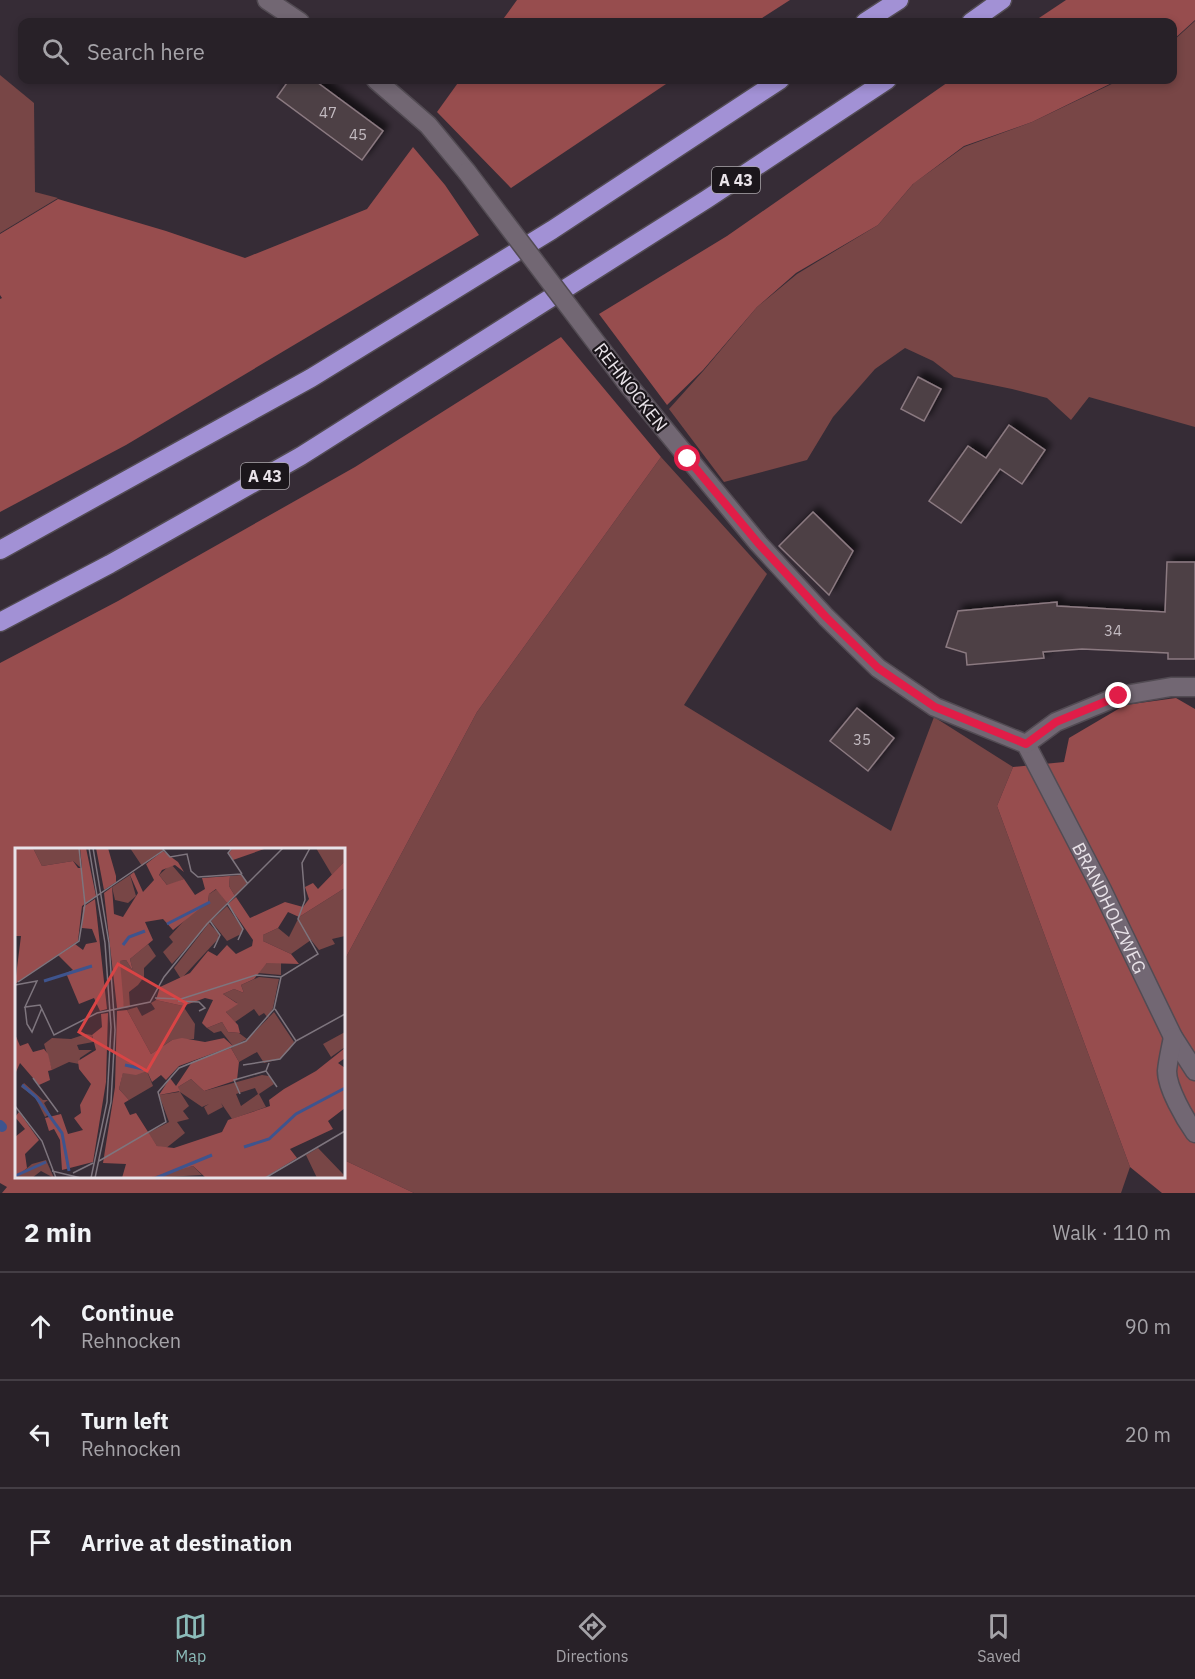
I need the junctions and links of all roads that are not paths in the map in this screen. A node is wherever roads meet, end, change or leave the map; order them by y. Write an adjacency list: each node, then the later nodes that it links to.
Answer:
1 (267, 0): 4 (street)
2 (898, 0): 5 (highway)
3 (1002, 0): 6 (highway)
4 (294, 18)
5 (871, 18)
6 (977, 18)
7 (381, 84): 13 (street, REHNOCKEN, bridge)
8 (774, 84): 10 (highway)
9 (881, 84): 11 (highway, A 43)
10 (0, 550)
11 (0, 622)
12 (1195, 687): 13 (street)
13 (1026, 744): 14 (street, BRANDHOLZWEG)
14 (1173, 1037): 15 (street, BRANDHOLZWEG); 16 (street)
15 (1195, 1071)
16 (1195, 1133)

